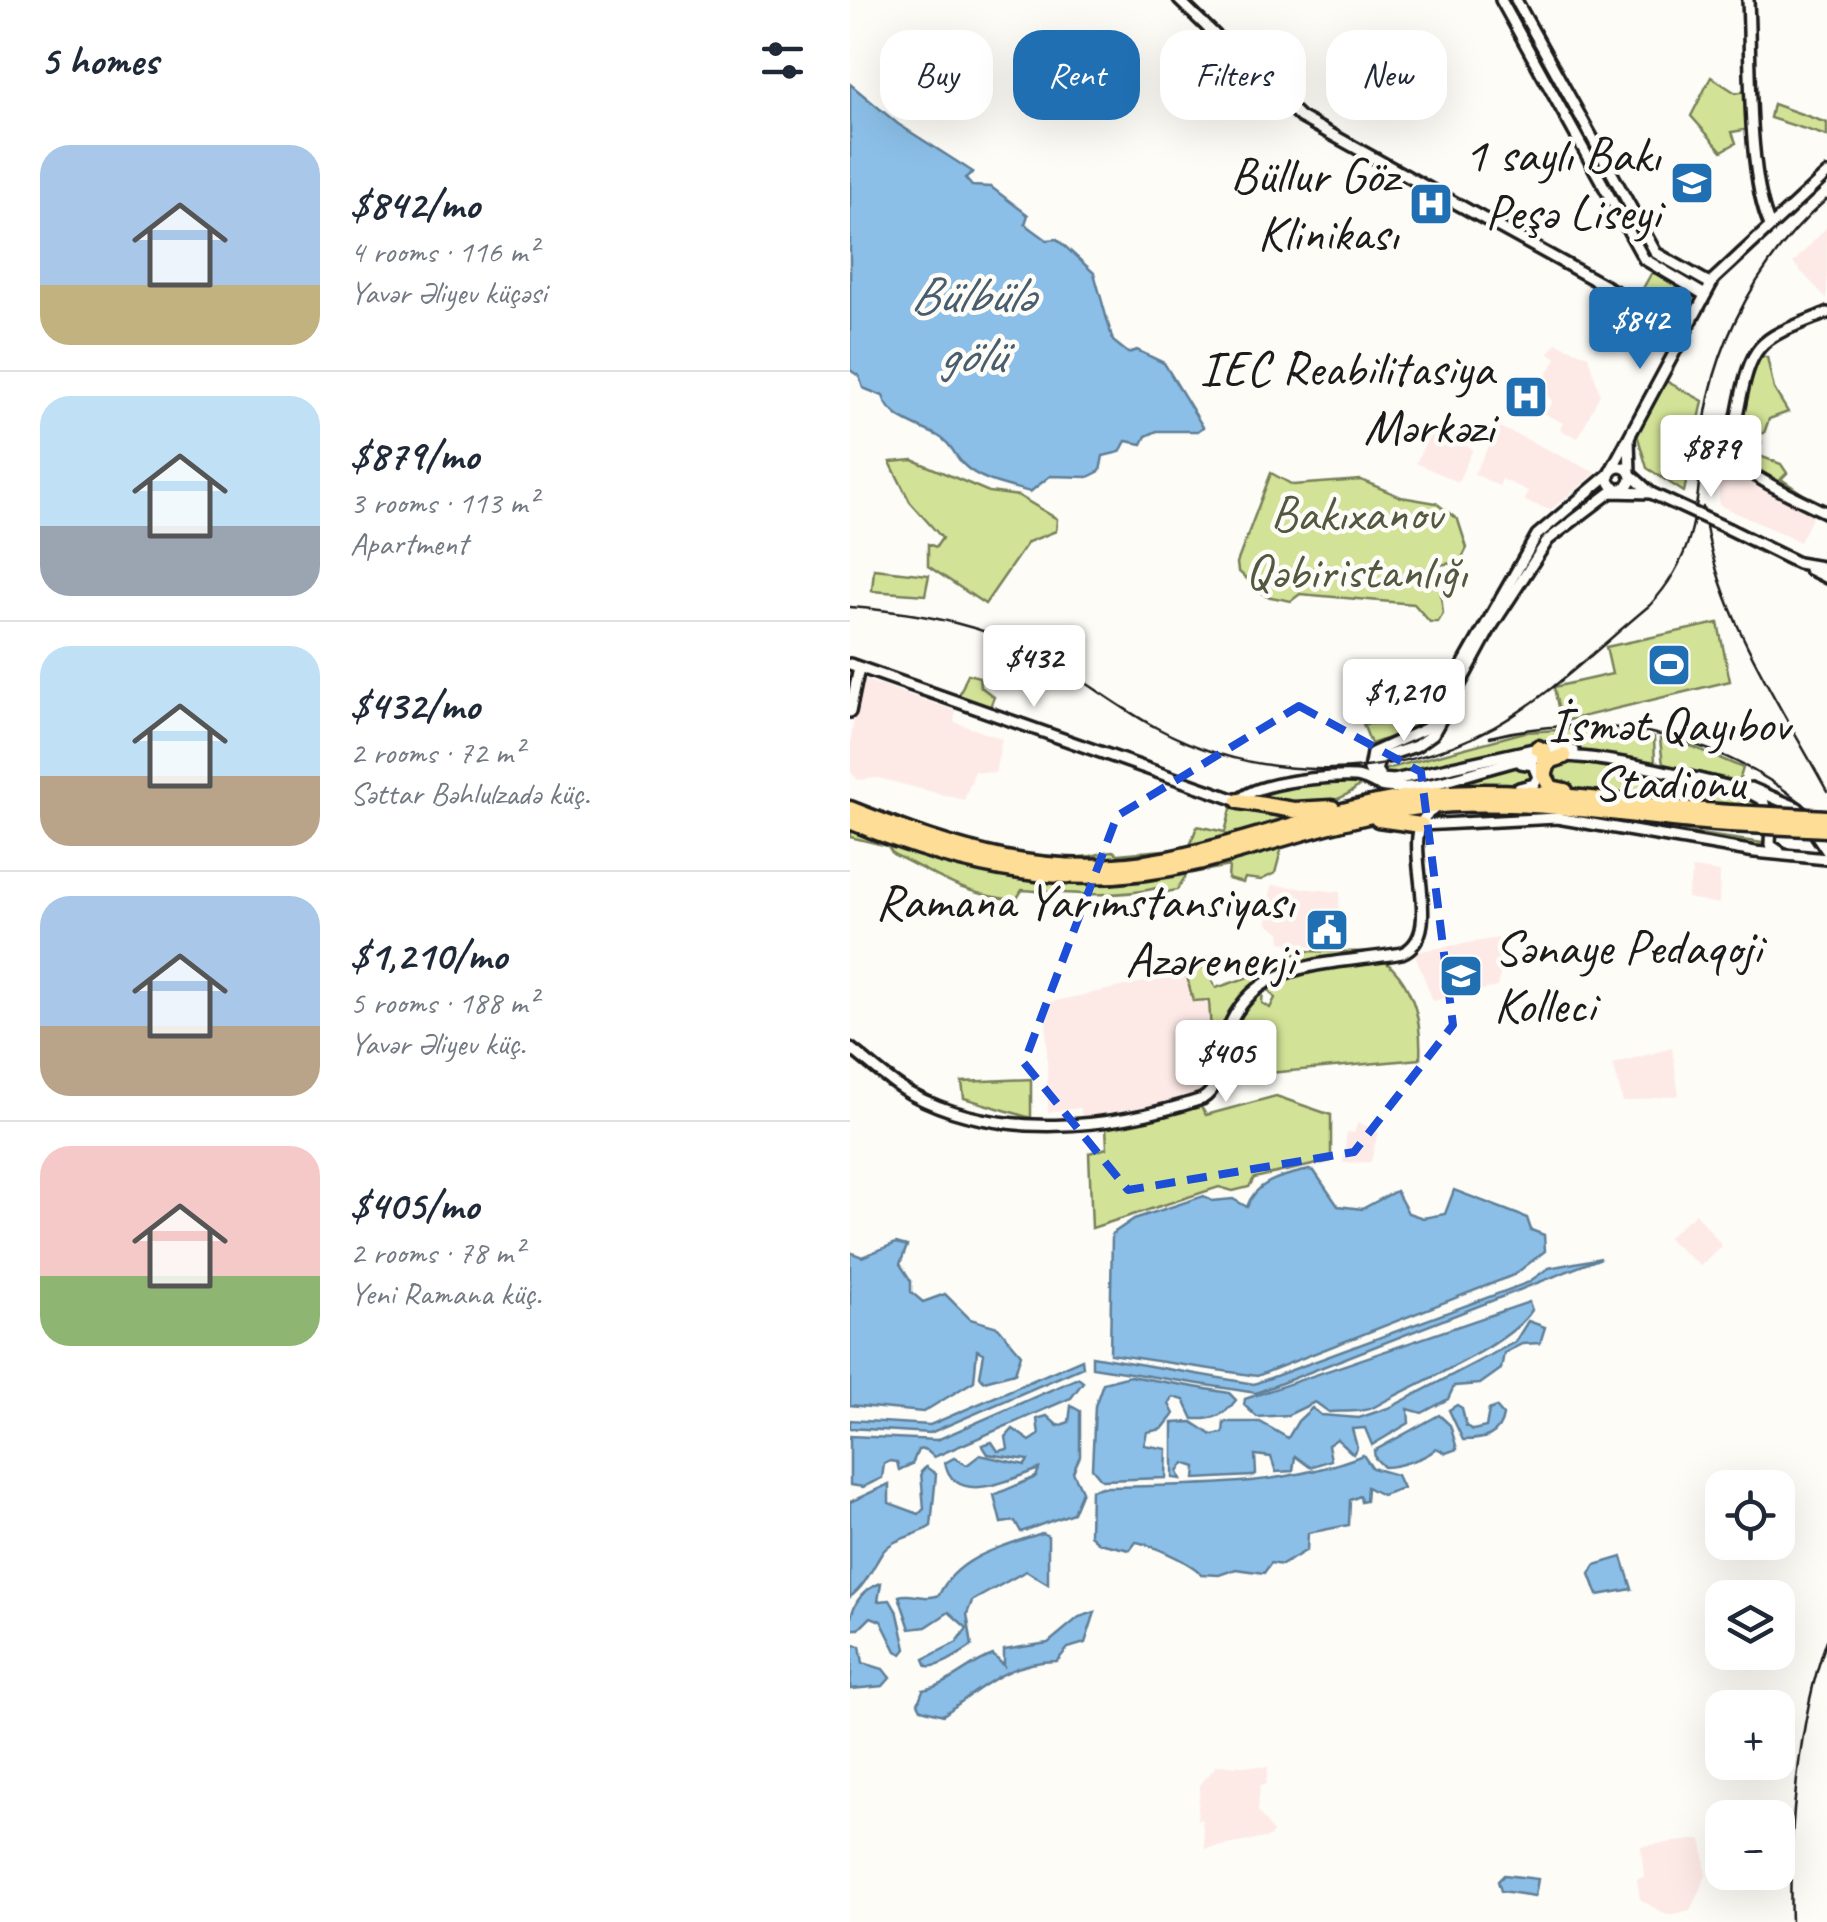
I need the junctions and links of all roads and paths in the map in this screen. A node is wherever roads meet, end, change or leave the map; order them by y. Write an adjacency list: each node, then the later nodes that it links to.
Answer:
1 (1179, 0): 14 (main road)
2 (1501, 0): 6 (main road)
3 (1516, 0): 5 (main road)
4 (1748, 0): 10 (main road)
5 (1594, 140): 6 (main road); 8 (main road)
6 (1582, 146): 9 (main road)
7 (1827, 174): 10 (main road)
8 (1618, 184): 9 (main road); 11 (main road)
9 (1607, 190): 12 (main road)
10 (1770, 225): 11 (main road)
11 (1711, 284): 12 (main road)
12 (1701, 294): 14 (main road)
13 (1827, 313): 21 (main road)
14 (1685, 330): 15 (main road)
15 (1632, 426): 16 (main road); 17 (main road)
16 (1609, 474): 17 (main road); 18 (main road); 20 (main road)
17 (1630, 474): 18 (main road); 19 (main road)
18 (1620, 490): 19 (main road); 20 (main road)
19 (1651, 492): 22 (main road, bridge)
20 (1588, 501): 27 (main road)
21 (1827, 513)
22 (1798, 563): 23 (main road); 24 (main road)
23 (1827, 568)
24 (1827, 578)
25 (854, 666): 26 (main road); 35 (main road)
26 (850, 712)
27 (1379, 753): 30 (main road); 31 (main road)
28 (1564, 756): 29 (highway); 40 (main road)
29 (1540, 761): 31 (main road); 31 (main road); 33 (main road); 34 (main road); 37 (highway)
30 (1368, 765): 32 (main road); 35 (main road)
31 (1429, 779): 32 (main road)
32 (1377, 785): 35 (main road)
33 (1755, 790): 40 (main road); 41 (main road)
34 (1467, 797): 36 (highway); 37 (highway); 39 (main road); 42 (highway); 47 (highway)
35 (1234, 800): 36 (highway)
36 (1382, 802): 38 (highway)
37 (1639, 804): 42 (highway)
38 (850, 808)
39 (1436, 808): 45 (main road); 48 (main road)
40 (1770, 814): 41 (main road); 49 (main road); 50 (main road)
41 (1804, 814): 50 (main road)
42 (1730, 818): 43 (highway, bridge); 46 (highway, bridge)
43 (1827, 818)
44 (850, 821): 47 (highway)
45 (1451, 821): 48 (main road); 49 (main road)
46 (1827, 829)
47 (1309, 832): 48 (highway)
48 (1420, 832): 51 (main road)
49 (1766, 853): 50 (main road)
50 (1827, 857)
51 (850, 1048)

